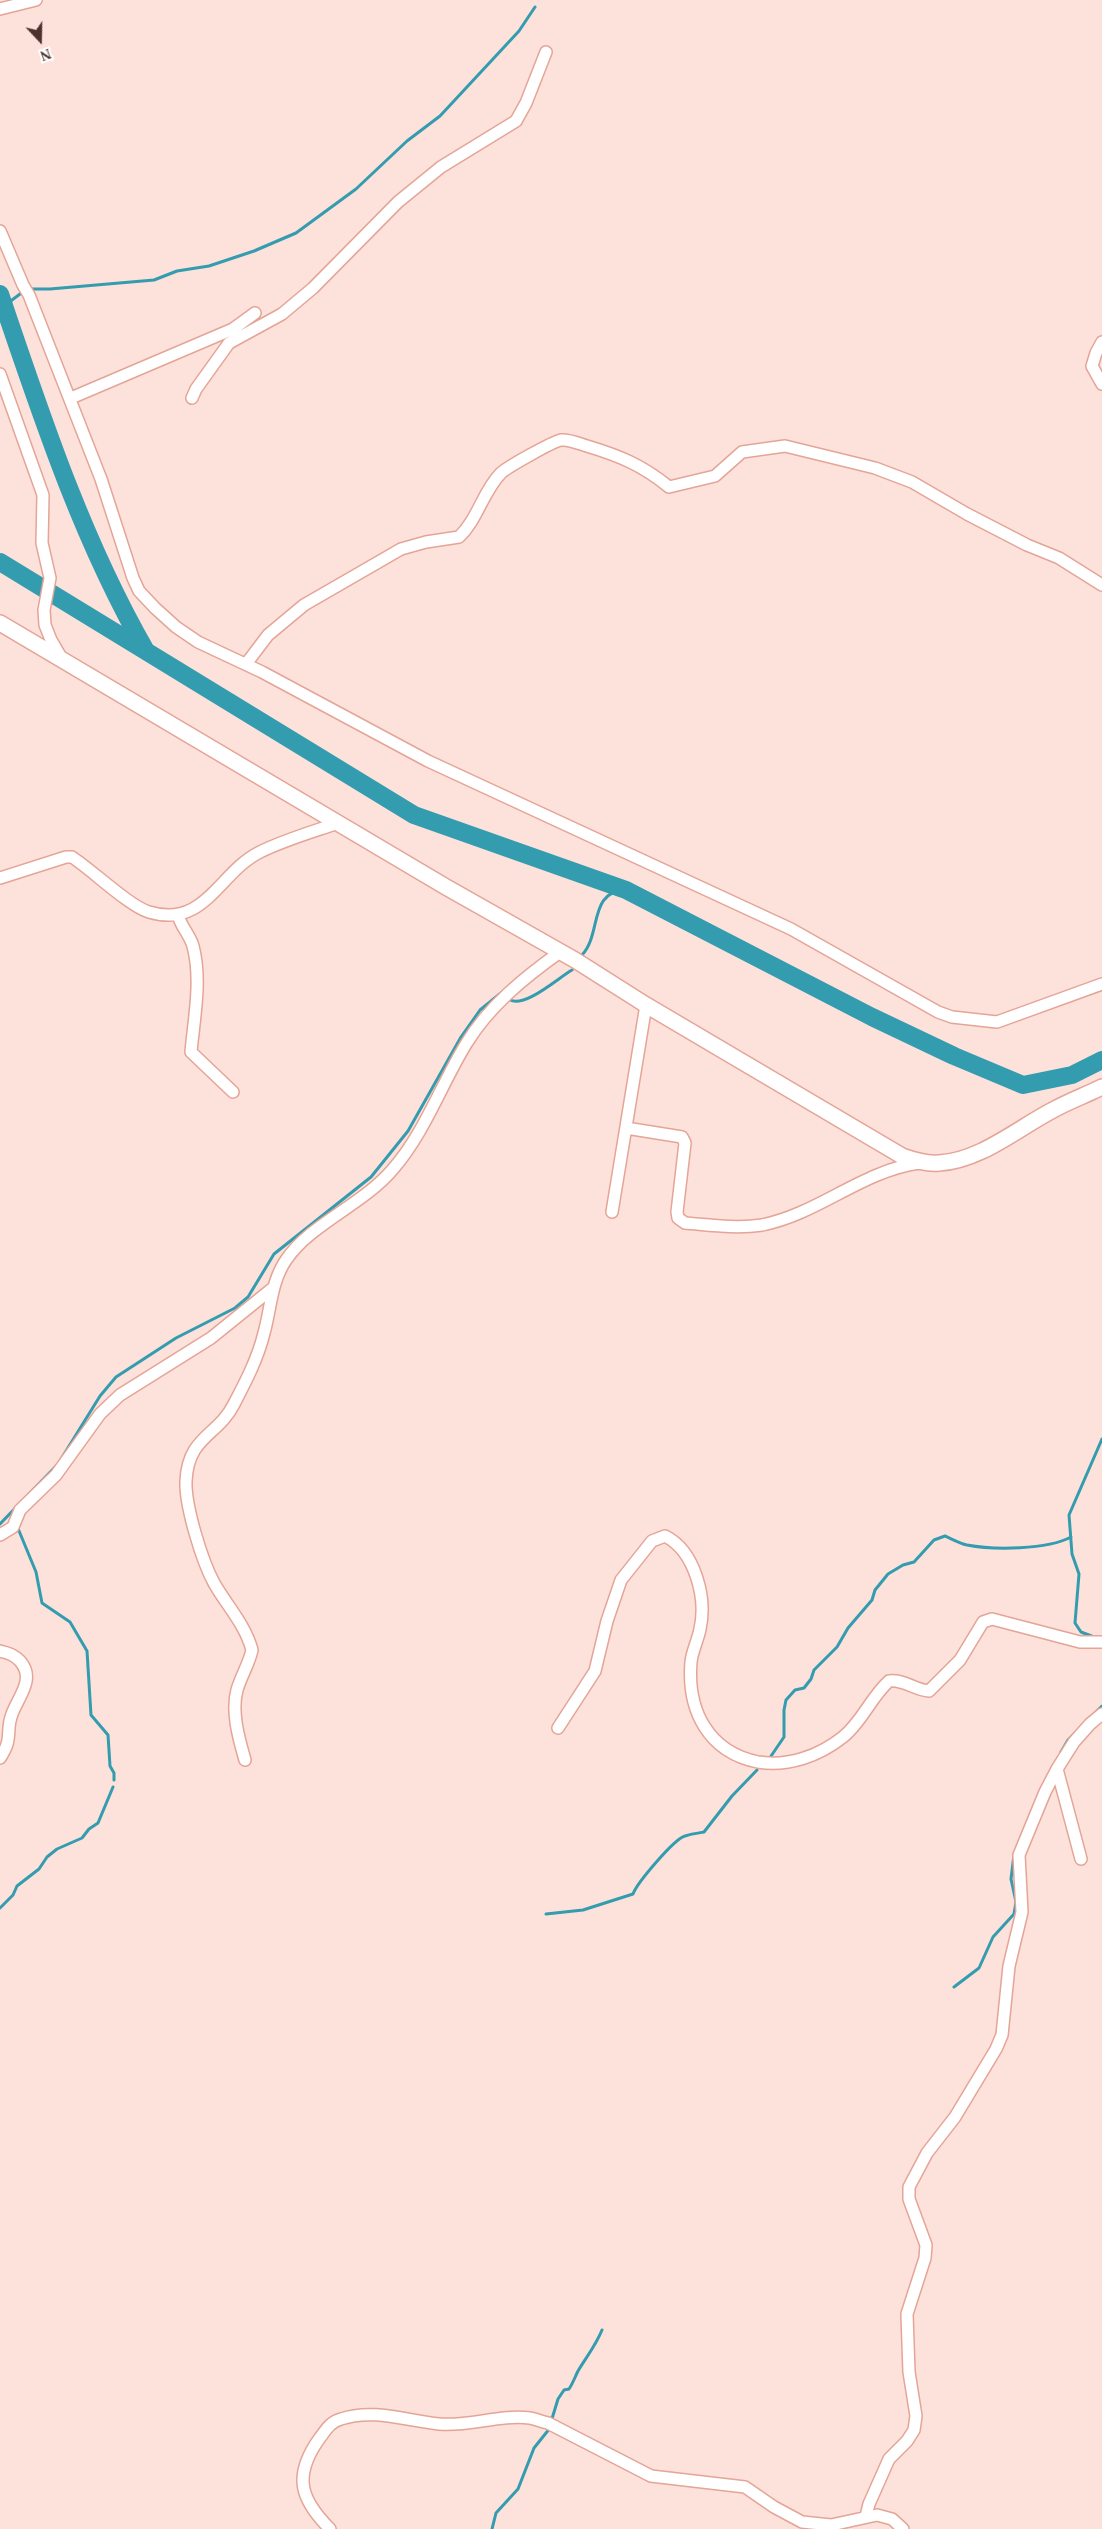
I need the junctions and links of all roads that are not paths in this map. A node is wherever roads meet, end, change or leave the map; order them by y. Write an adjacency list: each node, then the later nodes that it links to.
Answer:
1 (36, 0): 2 (street)
2 (0, 8)
3 (546, 52): 10 (street)
4 (0, 231): 9 (street)
5 (255, 313): 9 (street)
6 (1102, 342): 8 (street)
7 (0, 374): 13 (street)
8 (1102, 384)
9 (71, 398): 14 (street)
10 (192, 398)
11 (1102, 586): 14 (street)
12 (0, 623): 13 (main road)
13 (62, 659): 15 (main road)
14 (246, 664): 19 (street)
15 (338, 823): 17 (street); 18 (main road)
16 (0, 878): 17 (street)
17 (178, 915): 22 (street)
18 (560, 952): 20 (main road); 26 (street)
19 (1102, 984)
20 (646, 1005): 23 (street); 24 (main road)
21 (1102, 1087): 24 (main road)
22 (233, 1092)
23 (626, 1128): 24 (street); 25 (street)
24 (921, 1162)
25 (612, 1212)
26 (273, 1288): 27 (street); 33 (street)
27 (0, 1534)
28 (1102, 1642): 31 (street)
29 (0, 1651): 32 (street)
30 (1102, 1714): 34 (street)
31 (558, 1728)
32 (0, 1758)
33 (245, 1760)
34 (1057, 1769): 35 (street); 36 (street)
35 (1081, 1859)
36 (866, 2516): 37 (street); 38 (street)
37 (330, 2529)
38 (903, 2529)

